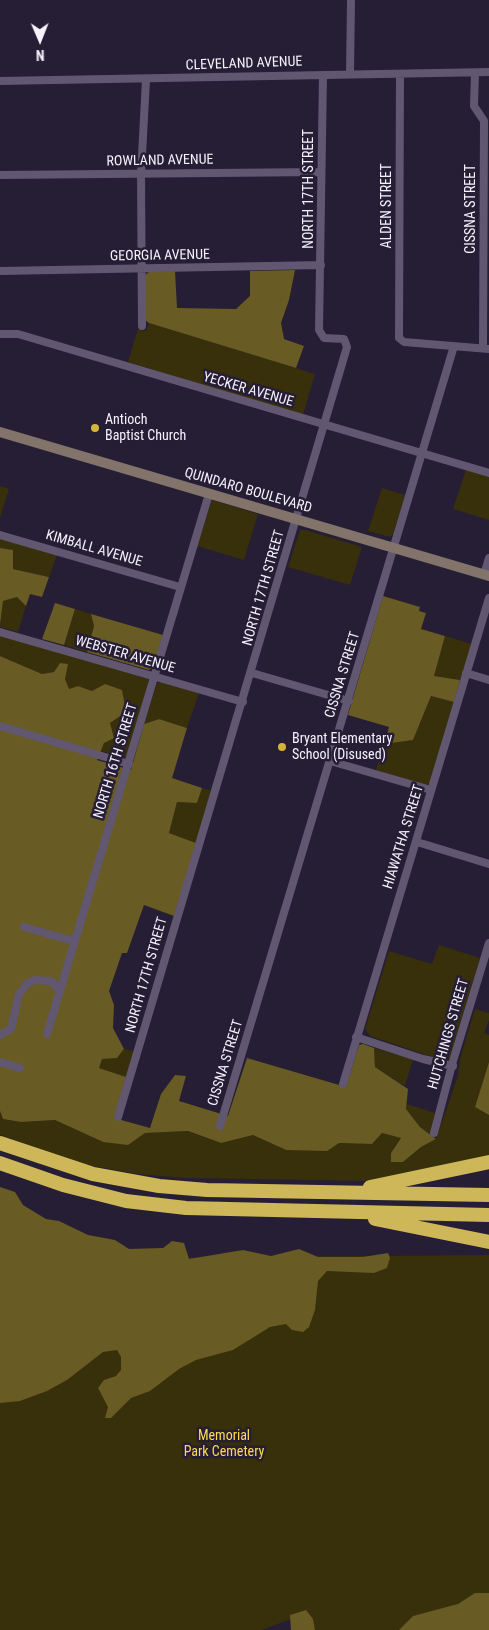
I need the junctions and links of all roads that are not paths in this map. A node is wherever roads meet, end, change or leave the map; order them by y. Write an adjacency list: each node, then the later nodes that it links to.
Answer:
1 (351, 0): 5 (street)
2 (489, 72): 3 (street, CLEVELAND AVENUE)
3 (475, 73): 6 (street, CLEVELAND AVENUE); 18 (street, CISSNA STREET)
4 (323, 74): 5 (street, CLEVELAND AVENUE); 7 (street, CLEVELAND AVENUE); 9 (street, NORTH 17TH STREET)
5 (350, 74): 6 (street, CLEVELAND AVENUE)
6 (400, 74): 17 (street, ALDEN STREET)
7 (146, 80): 8 (street, CLEVELAND AVENUE); 10 (street)
8 (0, 81)
9 (321, 172): 10 (street, ROWLAND AVENUE); 12 (street, NORTH 17TH STREET)
10 (141, 174): 11 (street, ROWLAND AVENUE); 13 (street)
11 (0, 175)
12 (322, 265): 13 (street, GEORGIA AVENUE); 19 (street, NORTH 17TH STREET)
13 (141, 269): 14 (street, GEORGIA AVENUE); 15 (street)
14 (0, 272)
15 (142, 326)
16 (0, 334): 19 (street, YECKER AVENUE)
17 (454, 346): 18 (street); 21 (street, CISSNA STREET)
18 (486, 348)
19 (326, 425): 21 (street, YECKER AVENUE); 24 (street, NORTH 17TH STREET)
20 (0, 432): 23 (main road, QUINDARO BOULEVARD)
21 (421, 453): 22 (street, YECKER AVENUE); 26 (street, CISSNA STREET)
22 (489, 473)
23 (209, 494): 24 (main road, QUINDARO BOULEVARD); 29 (street, NORTH 16TH STREET)
24 (298, 520): 26 (main road, QUINDARO BOULEVARD); 32 (street, NORTH 17TH STREET)
25 (0, 535): 29 (street, KIMBALL AVENUE)
26 (393, 548): 28 (main road, QUINDARO BOULEVARD); 36 (street, CISSNA STREET)
27 (489, 558): 28 (street)
28 (486, 576)
29 (180, 587): 34 (street, NORTH 16TH STREET)
30 (489, 598): 33 (street, HIAWATHA STREET)
31 (0, 632): 34 (street, WEBSTER AVENUE)
32 (252, 673): 36 (street); 37 (street, NORTH 17TH STREET)
33 (466, 673): 35 (street); 41 (street, HIAWATHA STREET)
34 (154, 676): 37 (street, WEBSTER AVENUE); 40 (street, NORTH 16TH STREET)
35 (489, 680)
36 (348, 701): 39 (street, CISSNA STREET)
37 (243, 702): 55 (street, NORTH 17TH STREET)
38 (0, 726): 40 (street)
39 (330, 761): 41 (street); 56 (street, CISSNA STREET)
40 (129, 764): 45 (street, NORTH 16TH STREET)
41 (432, 790): 42 (street, HIAWATHA STREET)
42 (417, 842): 43 (street); 50 (street, HIAWATHA STREET)
43 (489, 864)
44 (24, 927): 45 (street)
45 (73, 942): 47 (street, NORTH 16TH STREET)
46 (489, 943): 52 (street, HUTCHINGS STREET)
47 (59, 990): 48 (street, NORTH 16TH STREET); 49 (street)
48 (47, 1034)
49 (0, 1035)
50 (356, 1038): 52 (street); 54 (street, HIAWATHA STREET)
51 (0, 1062): 53 (street)
52 (453, 1066): 57 (street, HUTCHINGS STREET)
53 (20, 1068)
54 (344, 1084)
55 (118, 1117)
56 (220, 1126)
57 (434, 1133)
58 (0, 1143): 61 (highway)
59 (489, 1162): 61 (highway)
60 (0, 1163): 63 (highway)
61 (340, 1192): 62 (highway)
62 (489, 1195)
63 (340, 1212): 64 (highway); 65 (highway)
64 (489, 1216)
65 (489, 1242)

